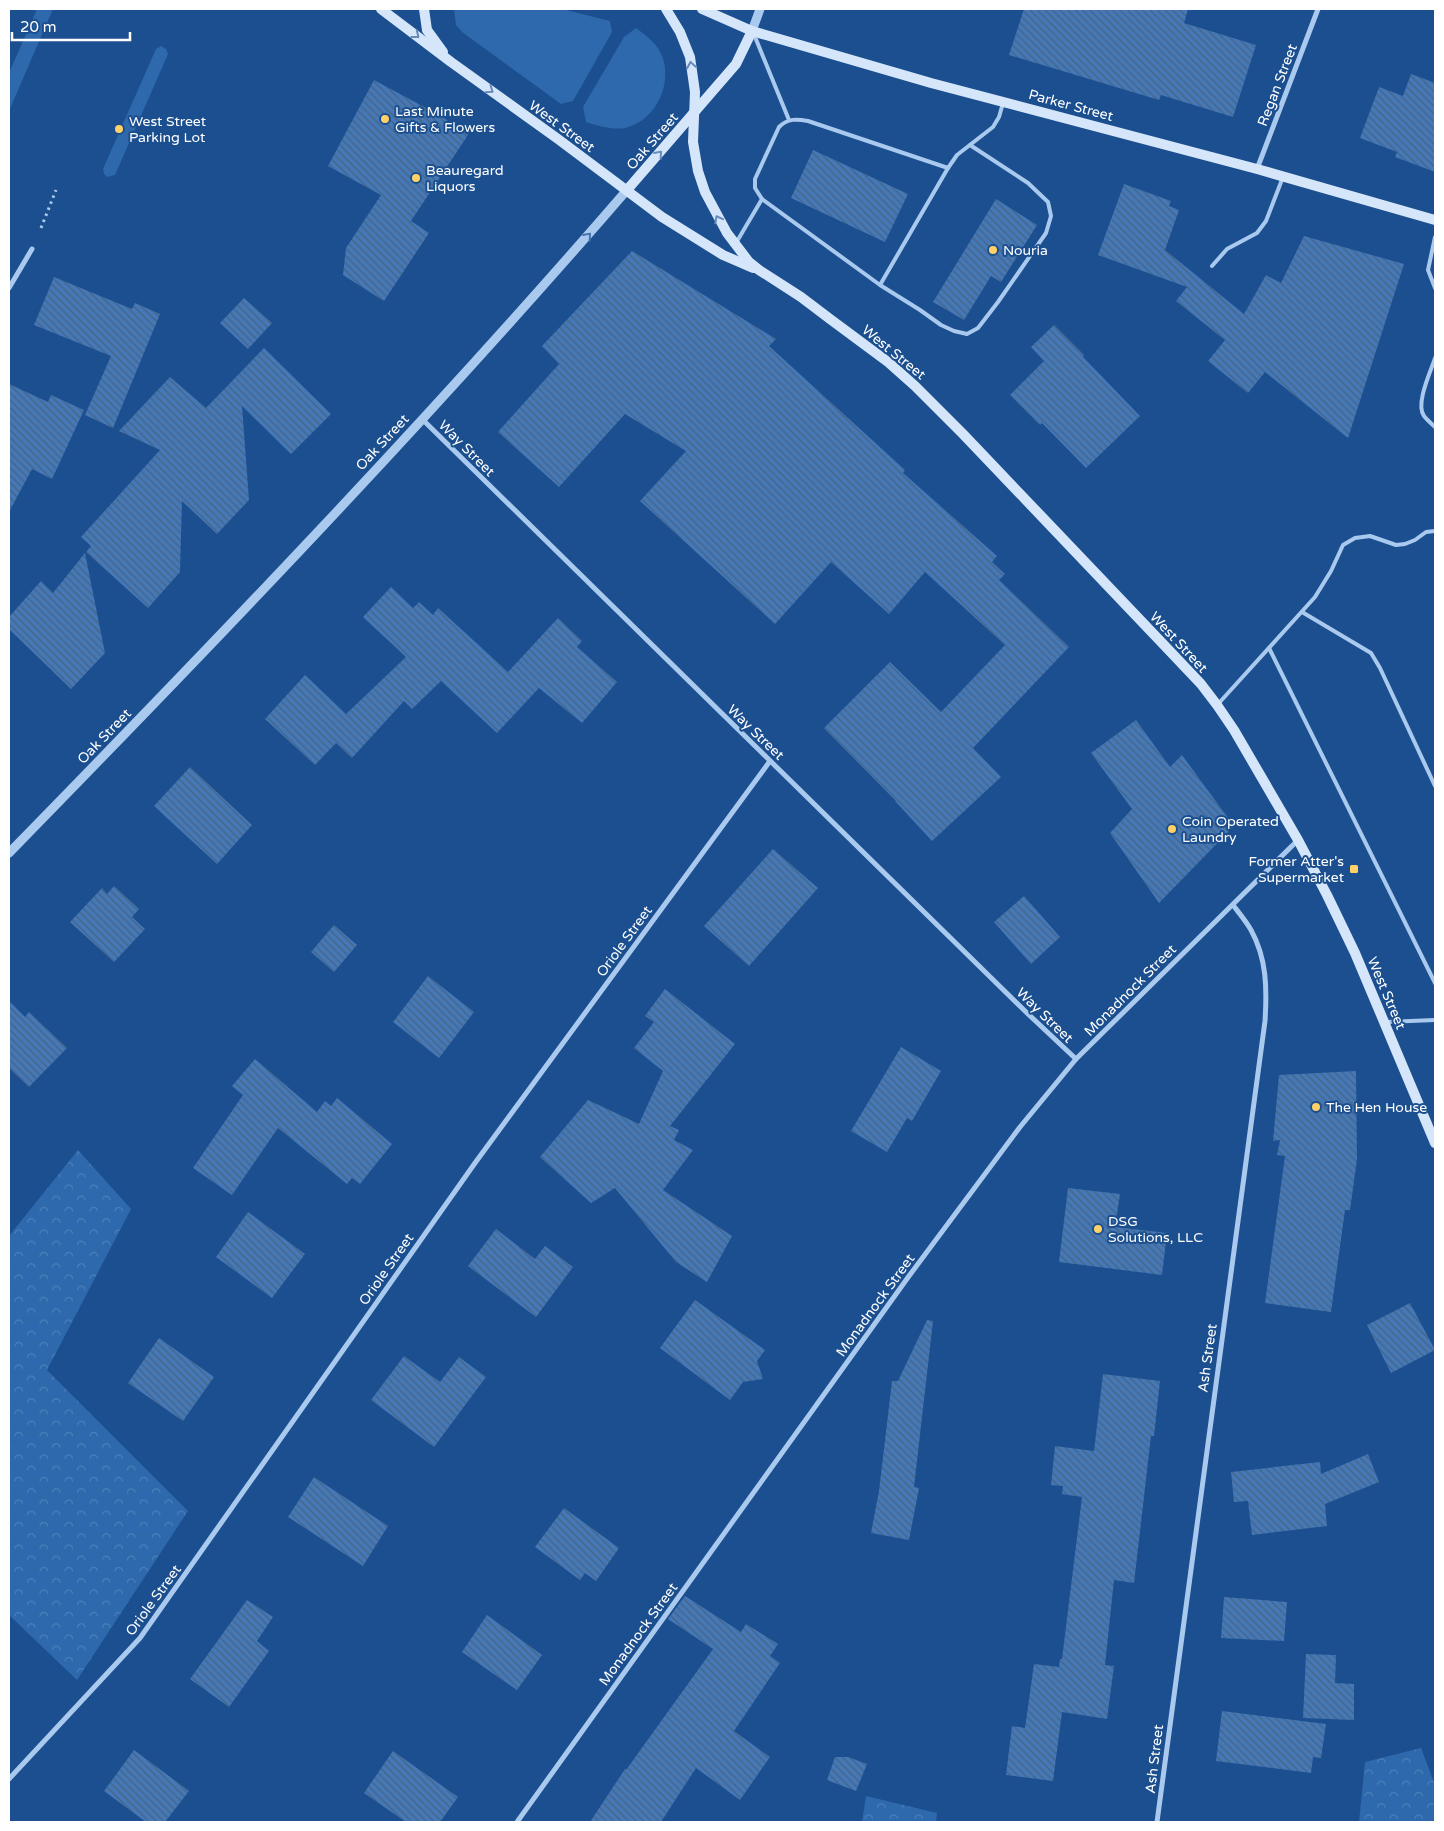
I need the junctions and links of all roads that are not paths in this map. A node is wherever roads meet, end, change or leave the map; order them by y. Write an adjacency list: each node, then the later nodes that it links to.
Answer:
1 (381, 9): 8 (main road, West Street, one-way to 8)
2 (424, 9): 8 (main road)
3 (666, 9): 10 (main road, West Street, one-way to 3)
4 (702, 9): 7 (main road, Parker Street)
5 (760, 9): 7 (street)
6 (1318, 9): 14 (street, Regan Street)
7 (752, 31): 9 (main road, Parker Street); 10 (main road, Oak Street); 11 (lane)
8 (450, 62): 16 (main road, West Street, one-way to 16)
9 (1003, 101): 12 (lane); 14 (main road, Parker Street)
10 (694, 114): 16 (main road, Oak Street, one-way to 10); 20 (main road, West Street, one-way to 10)
11 (789, 120): 13 (lane); 17 (lane)
12 (970, 145): 13 (lane); 24 (lane)
13 (948, 168): 24 (lane)
14 (1257, 169): 15 (main road, Parker Street)
15 (1283, 177): 18 (main road, Parker Street); 22 (lane)
16 (627, 190): 23 (main road, West Street); 28 (street, Oak Street, one-way to 16)
17 (762, 199): 20 (lane); 24 (lane)
18 (1435, 220)
19 (1435, 237): 26 (lane)
20 (735, 244): 23 (main road, West Street)
21 (32, 249): 25 (street)
22 (1212, 266)
23 (759, 270): 33 (main road, West Street)
24 (880, 285)
25 (9, 288)
26 (1435, 288)
27 (1435, 358): 29 (lane)
28 (422, 419): 34 (street, Way Street); 37 (street, Oak Street)
29 (1435, 427)
30 (1435, 530): 31 (lane)
31 (1302, 612): 32 (lane); 35 (lane)
32 (1269, 648): 33 (lane); 39 (lane)
33 (1217, 705): 36 (main road, West Street)
34 (770, 761): 42 (street, Way Street); 44 (street, Oriole Street)
35 (1435, 786)
36 (1298, 840): 38 (street, Monadnock Street); 41 (main road, West Street)
37 (9, 853)
38 (1233, 904): 42 (street, Monadnock Street); 46 (street, Ash Street)
39 (1435, 983)
40 (1435, 1020): 41 (lane)
41 (1384, 1022): 43 (main road, West Street)
42 (1076, 1059): 45 (street, Monadnock Street)
43 (1435, 1143)
44 (9, 1779)
45 (517, 1822)
46 (1157, 1822)

